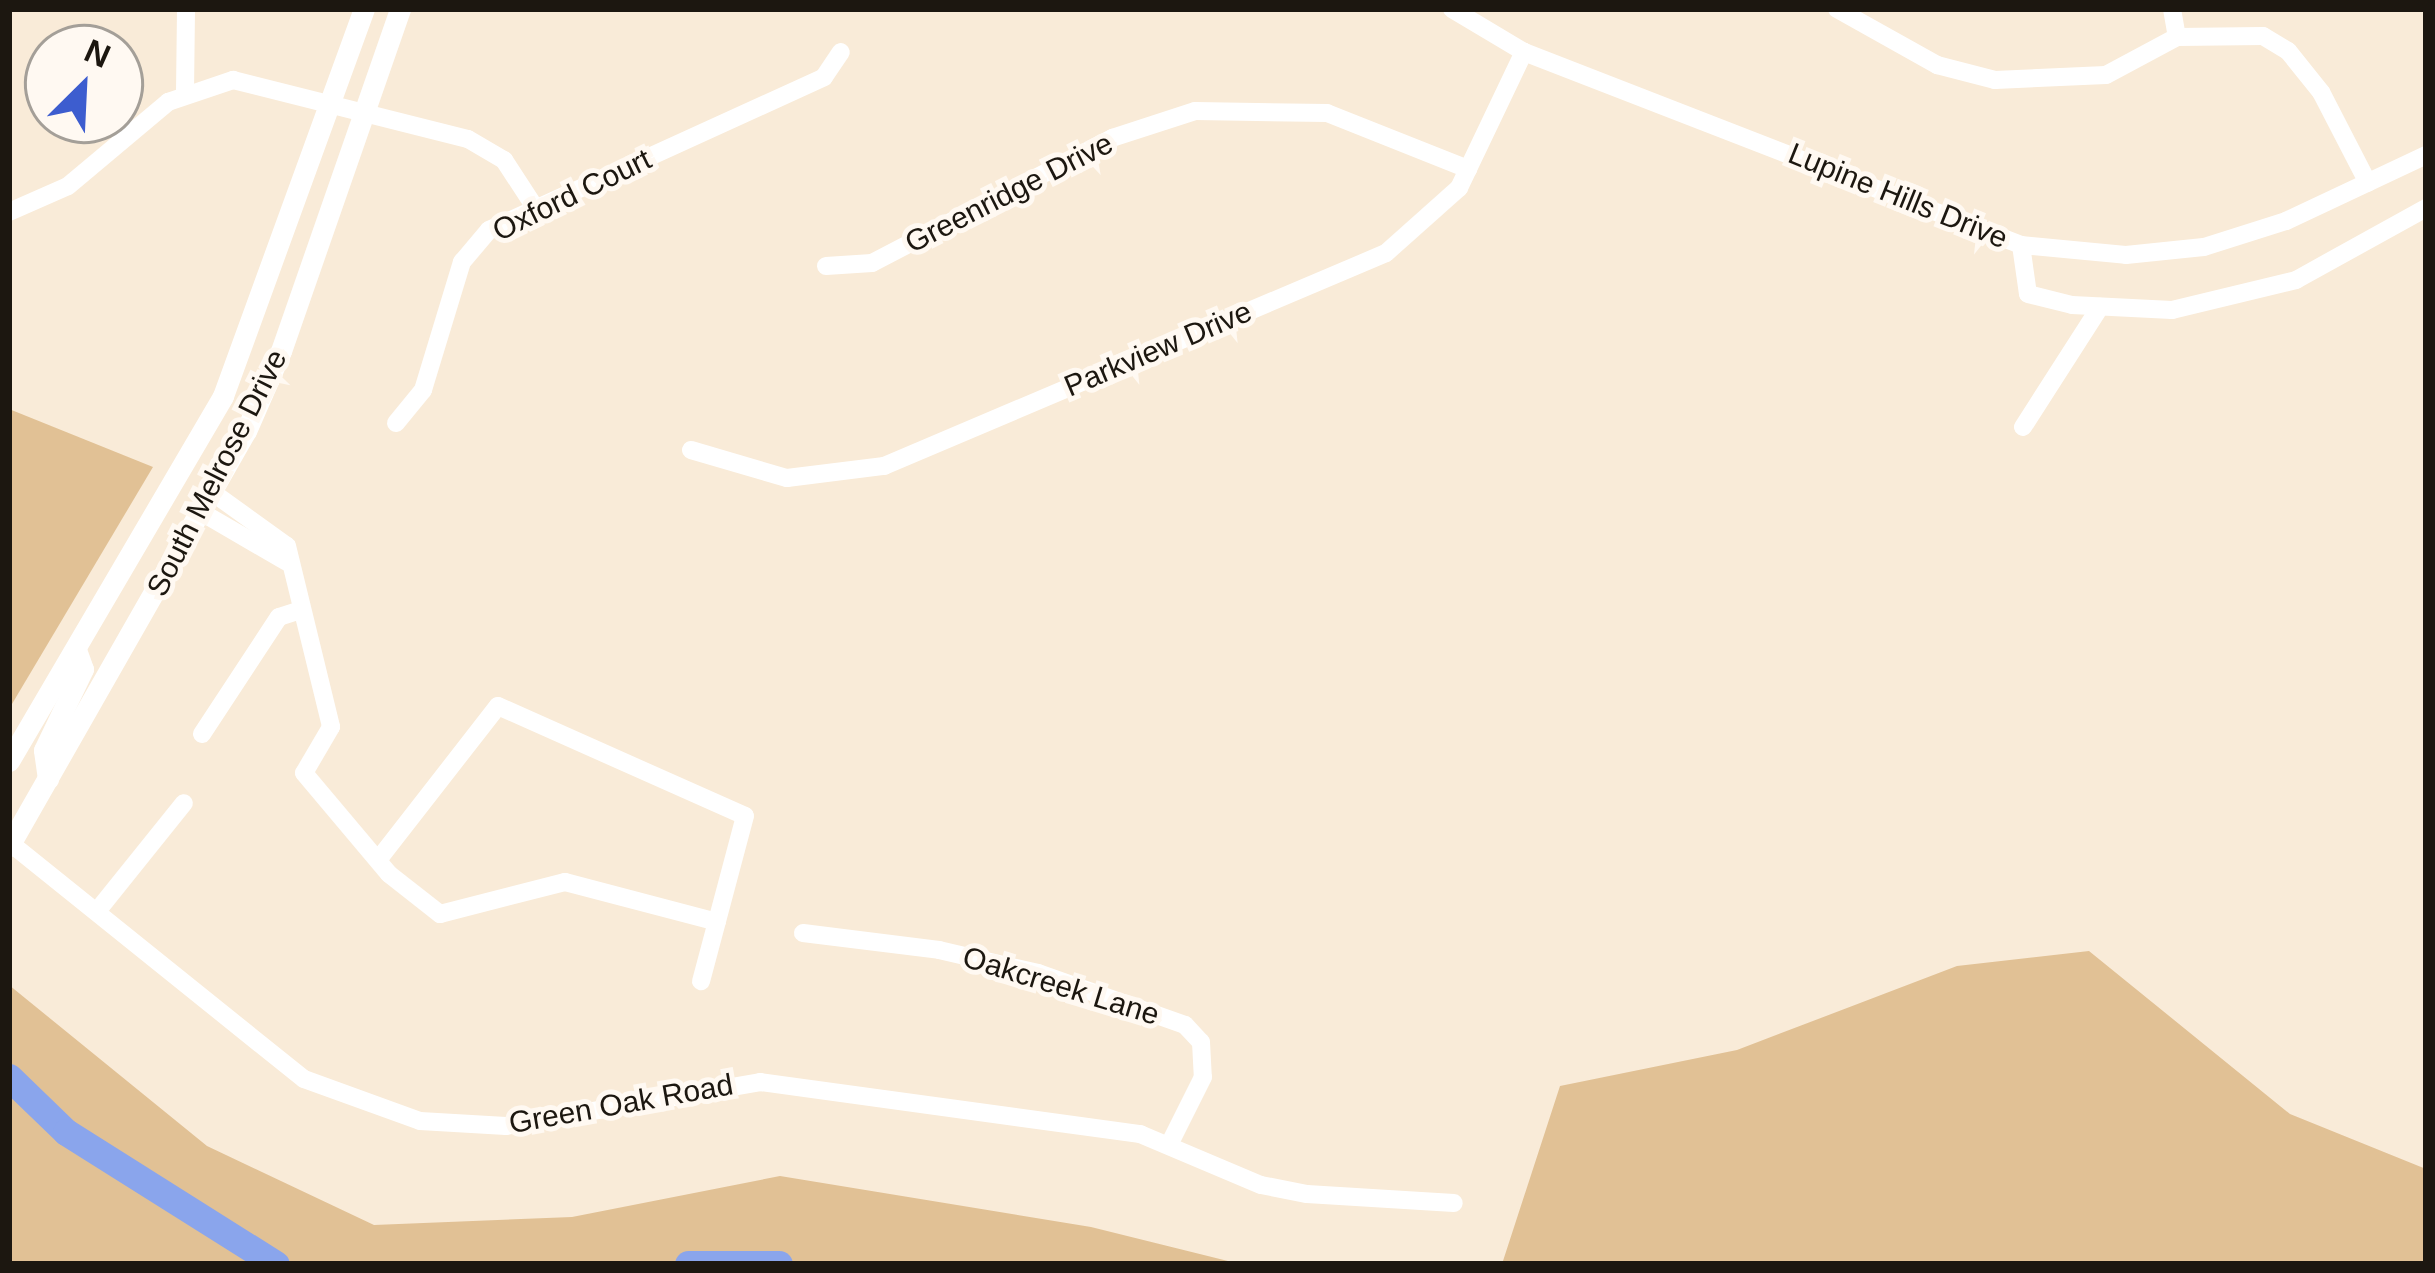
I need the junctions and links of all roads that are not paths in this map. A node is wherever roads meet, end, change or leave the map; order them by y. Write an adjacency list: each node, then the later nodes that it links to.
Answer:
1 (186, 9): 10 (street)
2 (364, 9): 11 (main road, South Melrose Drive)
3 (400, 9): 12 (main road, South Melrose Drive)
4 (1452, 9): 9 (street, Lupine Hills Drive)
5 (1837, 9): 7 (street)
6 (2172, 9): 7 (street)
7 (2177, 37): 15 (street)
8 (841, 52): 17 (street, Oxford Court)
9 (1524, 52): 14 (street, Parkview Drive); 19 (street, Lupine Hills Drive)
10 (185, 92): 11 (street); 18 (street)
11 (332, 102): 12 (street); 29 (main road, South Melrose Drive)
12 (364, 113): 17 (street); 25 (main road, South Melrose Drive)
13 (2426, 155): 15 (street, Lupine Hills Drive)
14 (1468, 169): 20 (street, Greenridge Drive); 24 (street, Parkview Drive)
15 (2368, 183): 19 (street, Lupine Hills Drive)
16 (2426, 208): 21 (street)
17 (536, 209): 22 (street, Oxford Court)
18 (9, 212)
19 (2021, 245): 21 (street)
20 (826, 266)
21 (2099, 308): 23 (street)
22 (396, 423)
23 (2023, 427)
24 (691, 449)
25 (212, 492): 26 (main road, South Melrose Drive); 27 (street)
26 (201, 512): 27 (street); 32 (main road, South Melrose Drive)
27 (287, 562): 28 (street)
28 (300, 610): 30 (street); 35 (street)
29 (76, 650): 31 (main road, South Melrose Drive); 32 (main road)
30 (202, 734)
31 (9, 760)
32 (48, 779): 34 (main road, South Melrose Drive)
33 (184, 803): 36 (street)
34 (10, 844): 36 (street, Green Oak Road)
35 (378, 860): 37 (street); 37 (street)
36 (98, 910): 40 (street, Green Oak Road)
37 (717, 922): 39 (street)
38 (803, 933): 40 (street, Oakcreek Lane)
39 (701, 981)
40 (1169, 1145): 41 (street, Green Oak Road)
41 (1454, 1202)

